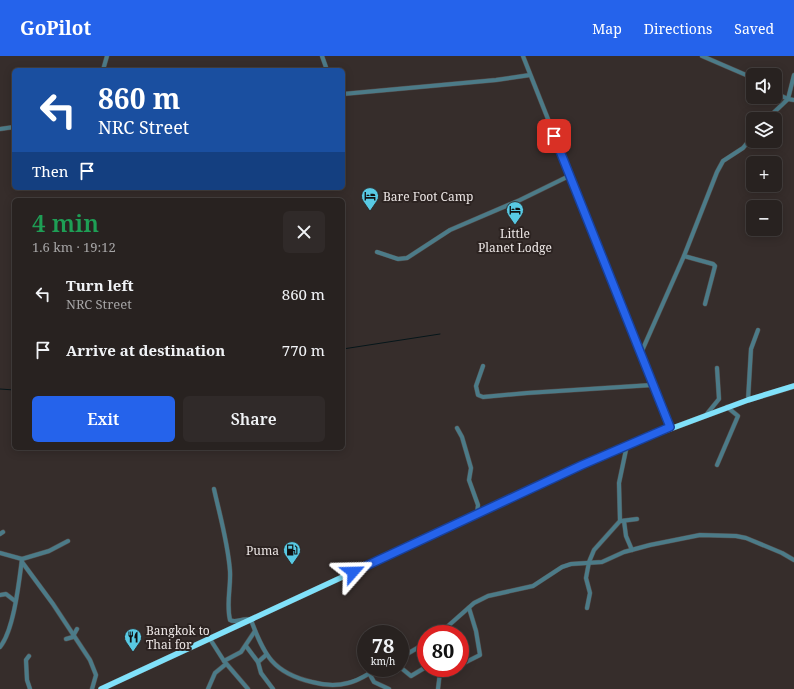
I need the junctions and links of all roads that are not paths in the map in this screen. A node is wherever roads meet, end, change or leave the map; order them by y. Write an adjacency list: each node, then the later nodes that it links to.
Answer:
1 (107, 56): 5 (street)
2 (322, 56): 6 (street)
3 (522, 56): 8 (street)
4 (702, 56): 9 (street)
5 (104, 68)
6 (326, 68)
7 (794, 74): 12 (street)
8 (530, 75): 10 (street); 18 (street)
9 (746, 75)
10 (345, 94)
11 (782, 96): 12 (street)
12 (788, 99): 13 (street); 14 (street)
13 (794, 100)
14 (774, 112)
15 (12, 127): 16 (street)
16 (0, 129)
17 (746, 144): 20 (street)
18 (569, 176): 19 (street); 23 (street)
19 (377, 252)
20 (684, 256): 21 (street); 23 (street)
21 (705, 304)
22 (758, 330): 28 (street)
23 (641, 353): 26 (street)
24 (482, 366): 26 (street)
25 (717, 368): 30 (street)
26 (652, 385): 31 (street)
27 (794, 386): 28 (highway)
28 (748, 400): 29 (highway)
29 (727, 408): 30 (highway); 34 (street)
30 (706, 415): 31 (highway)
31 (670, 427): 33 (highway)
32 (456, 428): 36 (street)
33 (627, 445): 36 (highway); 38 (street)
34 (717, 465)
35 (214, 489): 49 (street)
36 (477, 514): 49 (highway)
37 (637, 519): 38 (street)
38 (622, 521): 40 (street); 44 (street)
39 (68, 541): 43 (street)
40 (632, 550): 42 (street); 44 (street)
41 (0, 553): 43 (street)
42 (794, 560)
43 (22, 561): 46 (street); 53 (street)
44 (589, 562): 47 (street); 48 (street)
45 (0, 595): 46 (street)
46 (16, 601): 57 (street)
47 (469, 608): 50 (street); 60 (street)
48 (587, 608)
49 (251, 620): 52 (street); 54 (highway)
50 (449, 625)
51 (77, 629): 53 (street)
52 (255, 631): 56 (street); 58 (street)
53 (73, 636): 55 (street); 68 (street)
54 (210, 639): 62 (street); 69 (highway)
55 (66, 640)
56 (246, 646): 61 (street); 62 (street)
57 (0, 648)
58 (266, 654): 61 (street); 66 (street)
59 (29, 656): 67 (street)
60 (469, 660)
61 (258, 662): 72 (street)
62 (225, 663): 70 (street); 71 (street)
63 (361, 677): 66 (street)
64 (371, 677): 74 (street)
65 (440, 677): 75 (street)
66 (349, 683): 73 (street)
67 (30, 689)
68 (92, 689)
69 (101, 689)
70 (208, 689)
71 (248, 689)
72 (273, 689)
73 (344, 689)
74 (389, 689)
75 (438, 689)

